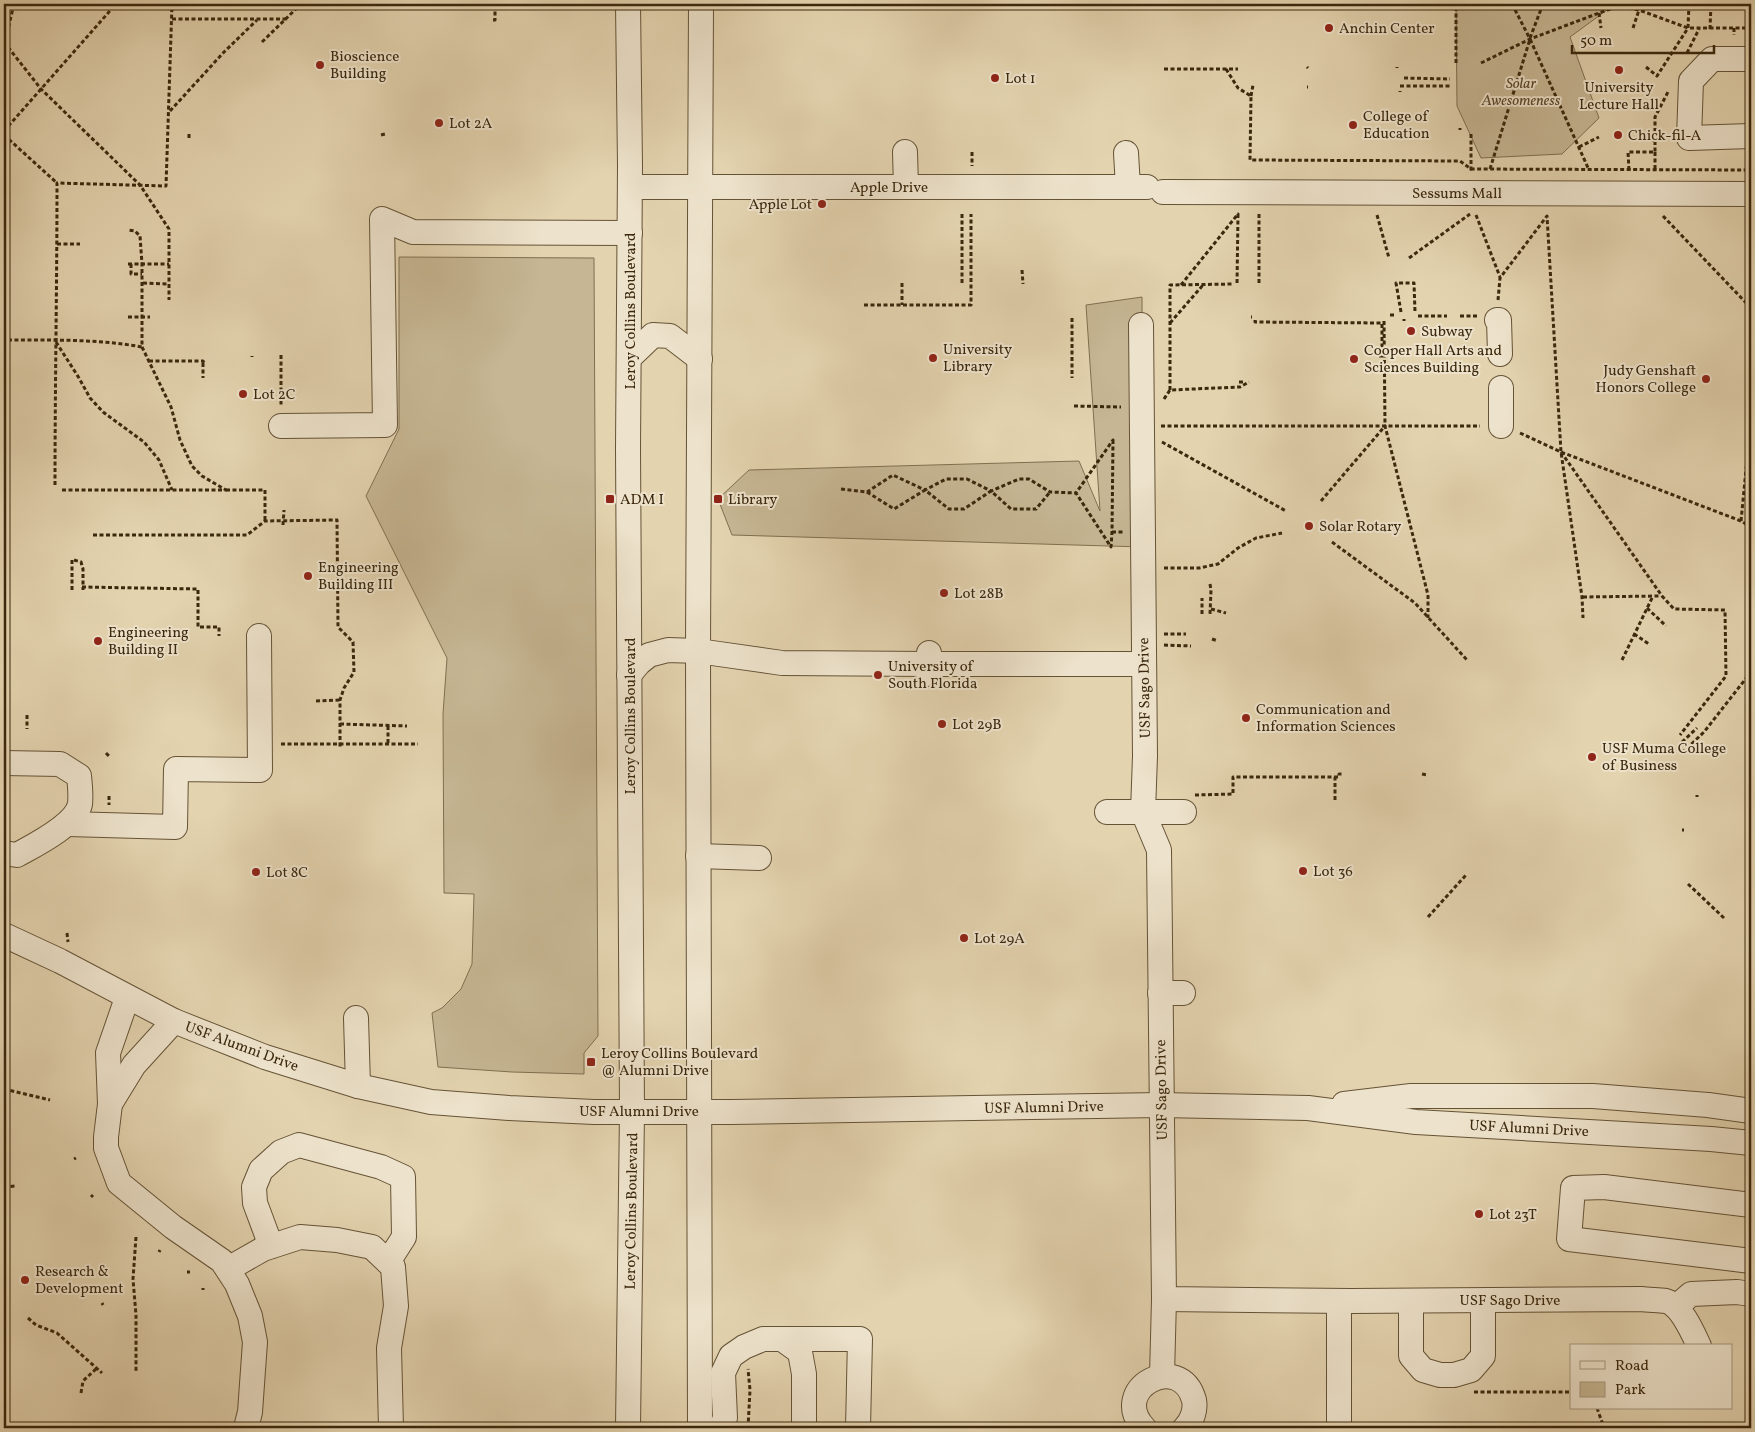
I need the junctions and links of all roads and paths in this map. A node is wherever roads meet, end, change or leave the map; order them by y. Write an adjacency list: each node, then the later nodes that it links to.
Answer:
1 (14, 4): 30 (path)
2 (116, 4): 45 (path)
3 (172, 4): 16 (path)
4 (301, 4): 17 (path)
5 (495, 4): 19 (path)
6 (628, 4): 71 (street, Leroy Collins Boulevard)
7 (701, 4): 70 (street)
8 (1456, 4): 33 (path)
9 (1512, 4): 28 (path)
10 (1543, 4): 28 (path)
11 (1689, 4): 22 (path)
12 (1711, 4): 26 (path)
13 (1622, 6): 14 (path); 15 (path)
14 (1639, 10): 21 (path); 22 (path)
15 (1599, 13): 20 (path); 28 (path)
16 (172, 19): 18 (path); 47 (path)
17 (287, 19): 18 (path); 29 (path)
18 (257, 20): 47 (path)
19 (493, 20)
20 (1601, 28)
21 (1633, 28)
22 (1688, 28): 25 (path); 35 (path)
23 (1734, 28): 24 (path); 26 (path); 27 (path)
24 (1751, 28)
25 (1699, 29): 26 (path); 31 (path)
26 (1710, 29)
27 (1734, 35)
28 (1530, 39): 34 (path); 56 (path); 62 (path)
29 (262, 42)
30 (4, 43): 45 (path)
31 (1686, 55)
32 (1751, 59): 51 (street)
33 (1456, 63)
34 (1481, 63)
35 (1646, 67)
36 (1164, 69): 37 (path)
37 (1226, 69): 38 (path); 46 (path)
38 (1238, 69)
39 (1404, 78): 40 (path)
40 (1450, 79)
41 (1673, 82): 55 (path)
42 (1253, 85): 46 (path)
43 (1400, 86): 44 (path)
44 (1450, 86)
45 (42, 89): 48 (path); 69 (path)
46 (1250, 96): 61 (path)
47 (169, 112): 69 (path)
48 (4, 133): 68 (path)
49 (189, 134): 53 (path)
50 (1471, 134): 61 (path)
51 (1751, 136)
52 (1599, 137): 56 (path)
53 (189, 140)
54 (1645, 140): 55 (path)
55 (1655, 140): 59 (path)
56 (1579, 147): 63 (path)
57 (905, 152): 72 (street)
58 (972, 152): 67 (path)
59 (1654, 152): 64 (path); 65 (path)
60 (1126, 153): 73 (street)
61 (1471, 170): 62 (path)
62 (1490, 170): 63 (path)
63 (1590, 170): 64 (path)
64 (1629, 170): 65 (path)
65 (1655, 170): 66 (path)
66 (1751, 170)
67 (972, 172)
68 (57, 183): 69 (path); 84 (path)
69 (140, 185): 89 (path)
70 (700, 186): 71 (street, Apple Drive); 72 (street, Apple Drive); 130 (street)
71 (630, 187): 83 (street, Leroy Collins Boulevard)
72 (906, 187): 73 (street, Apple Drive)
73 (1146, 189): 74 (street, Sessums Mall)
74 (1751, 194)
75 (962, 214): 95 (path)
76 (971, 214): 105 (path)
77 (1259, 214): 102 (path)
78 (1377, 214): 86 (path)
79 (1470, 215): 87 (path)
80 (1476, 216): 92 (path)
81 (1663, 216): 106 (path)
82 (128, 230): 88 (path)
83 (630, 233): 129 (street, Leroy Collins Boulevard); 141 (street)
84 (57, 244): 85 (path); 122 (path)
85 (80, 244)
86 (1389, 258)
87 (1409, 258)
88 (142, 264): 89 (path); 91 (path); 91 (path)
89 (169, 264): 96 (path)
90 (1022, 270): 97 (path)
91 (142, 274): 93 (path)
92 (1500, 278): 109 (path); 147 (path)
93 (142, 283): 96 (path); 114 (path)
94 (902, 283): 105 (path)
95 (962, 283)
96 (169, 284): 103 (path)
97 (1023, 284)
98 (1233, 284): 100 (path)
99 (1180, 285): 100 (path); 101 (path); 119 (path)
100 (1203, 285): 119 (path)
101 (1237, 285)
102 (1259, 285)
103 (169, 300)
104 (864, 305): 105 (path)
105 (902, 305)
106 (1751, 308)
107 (1401, 312): 108 (path)
108 (1414, 312)
109 (1491, 314): 113 (path); 125 (street)
110 (128, 316): 114 (path)
111 (1418, 316): 112 (path)
112 (1448, 316)
113 (1460, 316)
114 (142, 317): 115 (path); 124 (path)
115 (150, 317)
116 (1072, 318): 133 (path)
117 (1253, 319): 123 (path)
118 (1384, 321): 123 (path)
119 (1170, 324): 137 (path)
120 (1141, 325): 197 (street, USF Sago Drive)
121 (8, 340): 122 (path)
122 (55, 340): 124 (path); 148 (path); 150 (path)
123 (1384, 346): 128 (path)
124 (142, 347): 131 (path)
125 (1500, 354)
126 (281, 356): 141 (path)
127 (1379, 356): 128 (path)
128 (1384, 356): 144 (path)
129 (630, 357): 130 (street); 199 (street, Leroy Collins Boulevard)
130 (700, 359): 194 (street)
131 (149, 361): 132 (path); 151 (path)
132 (203, 378)
133 (1072, 378)
134 (1239, 382): 137 (path)
135 (1162, 386): 137 (path)
136 (1501, 388): 145 (street)
137 (1170, 390): 138 (path)
138 (1160, 404)
139 (1074, 406): 140 (path)
140 (1119, 407)
141 (281, 418)
142 (1751, 419): 163 (path)
143 (1156, 426): 144 (path)
144 (1385, 426): 145 (path); 158 (path); 181 (path)
145 (1501, 426): 147 (path)
146 (1156, 439): 160 (path)
147 (1561, 452): 163 (path); 173 (path); 174 (path)
148 (55, 485)
149 (62, 490): 150 (path)
150 (172, 490): 151 (path)
151 (226, 490): 162 (path)
152 (841, 490): 155 (path)
153 (925, 490): 154 (path); 154 (path); 155 (path); 155 (path)
154 (992, 491): 156 (path); 156 (path)
155 (867, 492)
156 (1050, 492): 157 (path)
157 (1076, 493): 157 (path)
158 (1321, 502)
159 (284, 510): 161 (path)
160 (1286, 511)
161 (283, 520): 162 (path); 164 (path); 200 (path)
162 (265, 521): 167 (path)
163 (1741, 521): 165 (path)
164 (283, 525)
165 (1751, 527)
166 (1282, 533): 169 (path)
167 (93, 535)
168 (1332, 542): 181 (path)
169 (1156, 568)
170 (1210, 584): 177 (path)
171 (72, 590): 187 (path)
172 (1653, 596): 173 (path); 174 (path); 176 (path)
173 (1662, 596): 208 (path)
174 (1582, 597): 182 (path)
175 (1202, 598): 179 (path)
176 (1647, 608): 183 (path); 186 (path)
177 (1211, 609): 178 (path); 180 (path)
178 (1226, 613)
179 (1202, 614)
180 (1210, 614)
181 (1428, 618): 195 (path)
182 (1583, 618)
183 (1666, 626)
184 (1170, 634): 185 (path)
185 (1186, 634)
186 (1634, 634): 191 (path); 196 (path)
187 (219, 636)
188 (259, 636): 225 (street)
189 (1212, 639): 190 (path)
190 (1218, 641)
191 (1649, 644)
192 (1168, 646): 193 (path)
193 (1191, 646)
194 (698, 651): 197 (street); 199 (street); 227 (street)
195 (1467, 660)
196 (1622, 660)
197 (1144, 664): 224 (street, USF Sago Drive)
198 (1751, 672): 215 (path)
199 (629, 675): 245 (street, Leroy Collins Boulevard)
200 (340, 700): 201 (path); 203 (path)
201 (316, 701)
202 (27, 715): 207 (path)
203 (340, 724): 204 (path); 210 (path)
204 (388, 726): 205 (path); 212 (path)
205 (407, 726)
206 (1697, 728): 209 (path)
207 (27, 729)
208 (1680, 734)
209 (1682, 742)
210 (340, 743): 211 (path); 212 (path); 214 (path)
211 (281, 744)
212 (388, 744): 213 (path)
213 (418, 744)
214 (340, 748)
215 (1682, 753)
216 (4, 763): 225 (street)
217 (1276, 773): 220 (path)
218 (1422, 774): 219 (path)
219 (1428, 775)
220 (1271, 777): 221 (path); 222 (path)
221 (1335, 800)
222 (1186, 803): 224 (street)
223 (1107, 812): 224 (street)
224 (1143, 812): 243 (street, USF Sago Drive)
225 (68, 824): 226 (street)
226 (4, 853)
227 (698, 856): 228 (street); 247 (street)
228 (759, 858)
229 (1466, 875): 231 (path)
230 (1688, 884): 232 (path)
231 (1428, 917)
232 (1724, 918)
233 (67, 933): 235 (path)
234 (4, 934): 236 (street, USF Alumni Drive)
235 (68, 944)
236 (127, 998): 238 (street, USF Alumni Drive); 242 (street)
237 (356, 1018): 239 (street)
238 (174, 1021): 239 (street, USF Alumni Drive); 242 (street)
239 (358, 1086): 245 (street, USF Alumni Drive)
240 (4, 1089): 241 (path)
241 (50, 1100)
242 (110, 1104): 256 (street)
243 (1161, 1105): 244 (street, USF Alumni Drive); 247 (street, USF Alumni Drive); 258 (street, USF Sago Drive)
244 (1308, 1108): 246 (street, USF Alumni Drive); 248 (street, USF Alumni Drive)
245 (632, 1111): 247 (street, USF Alumni Drive); 280 (street, Leroy Collins Boulevard)
246 (1751, 1111)
247 (699, 1112): 281 (street)
248 (1751, 1143)
249 (15, 1186): 250 (path)
250 (4, 1187)
251 (1751, 1205): 254 (street)
252 (136, 1237): 269 (path)
253 (271, 1246): 255 (street); 255 (street); 256 (street)
254 (1751, 1261)
255 (388, 1262): 279 (street)
256 (228, 1269): 278 (street)
257 (1744, 1293): 262 (street)
258 (1164, 1299): 259 (street, USF Sago Drive); 270 (street)
259 (1339, 1301): 260 (street, USF Sago Drive); 286 (street)
260 (1411, 1301): 261 (street, USF Sago Drive); 261 (street)
261 (1483, 1301): 262 (street, USF Sago Drive)
262 (1681, 1314): 265 (street)
263 (28, 1318): 267 (path)
264 (782, 1339): 282 (street); 284 (street); 285 (street)
265 (1698, 1344)
266 (748, 1361): 283 (path)
267 (97, 1368): 268 (path); 273 (path)
268 (102, 1373)
269 (136, 1373)
270 (1162, 1376): 275 (street); 276 (street)
271 (1466, 1392): 272 (path)
272 (1570, 1392)
273 (80, 1393)
274 (1597, 1410): 277 (path)
275 (1138, 1423)
276 (1190, 1424)
277 (1603, 1425)
278 (246, 1428)
279 (391, 1428)
280 (628, 1428)
281 (700, 1428)
282 (721, 1428)
283 (748, 1428)
284 (804, 1428)
285 (858, 1428)
286 (1339, 1428)

